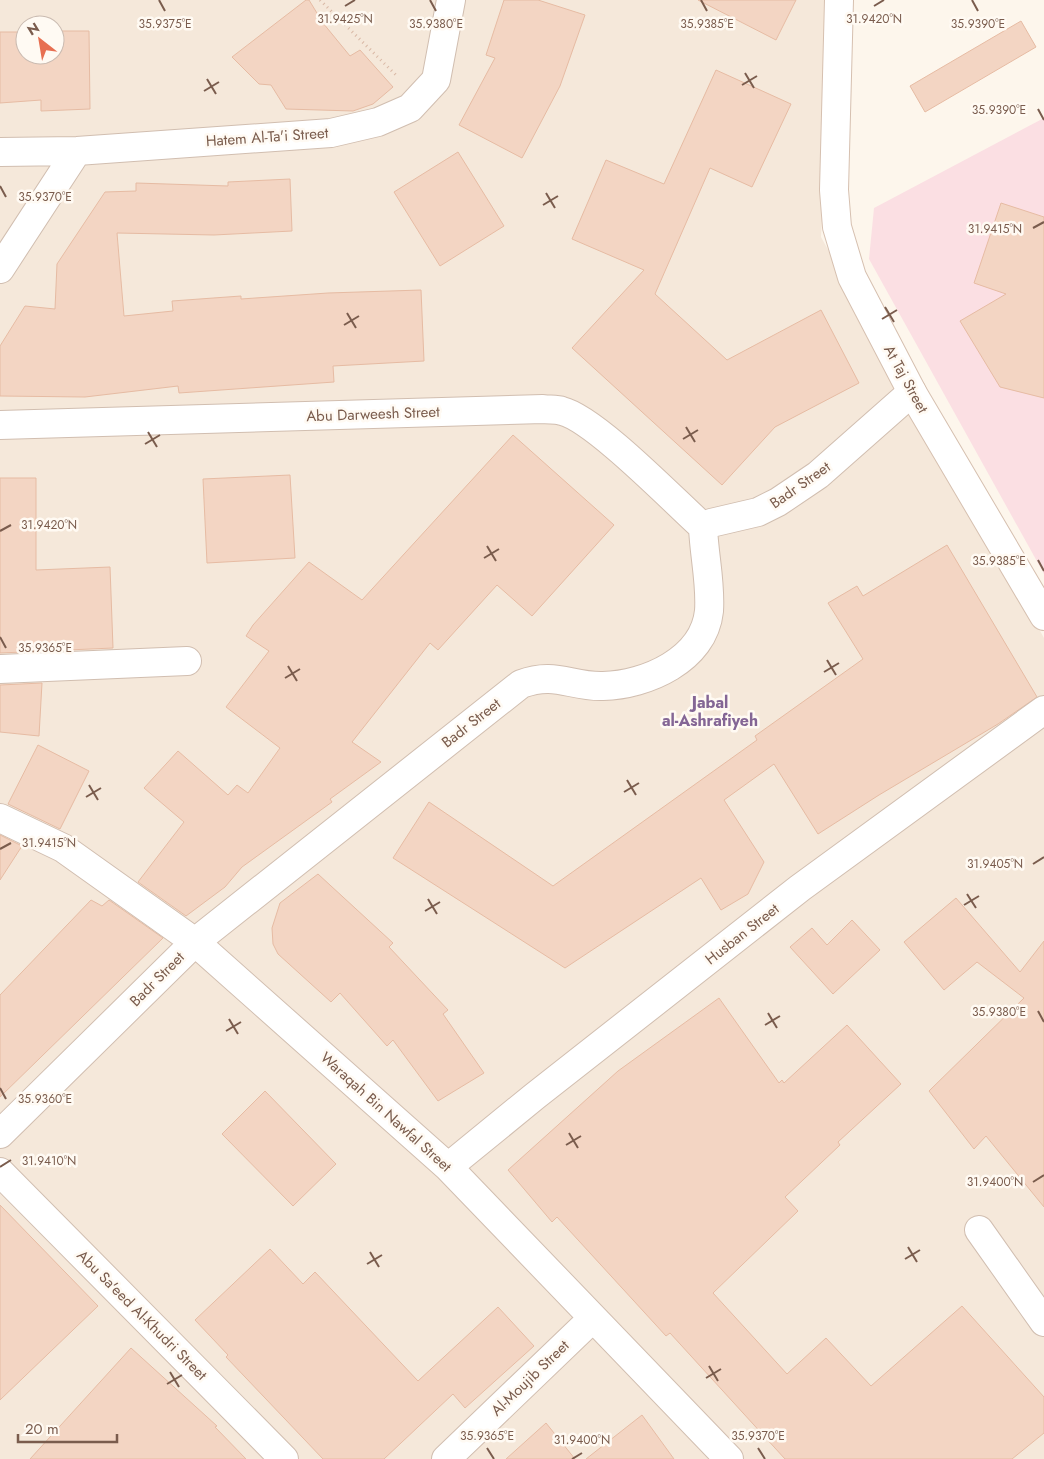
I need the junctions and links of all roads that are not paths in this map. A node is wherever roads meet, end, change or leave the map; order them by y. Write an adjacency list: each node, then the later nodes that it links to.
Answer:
1 (451, 0): 3 (street, Hatem Al-Ta'i Street)
2 (839, 0): 6 (street, At Taj Street)
3 (77, 151): 4 (street, Hatem Al-Ta'i Street); 5 (street)
4 (0, 152)
5 (0, 269)
6 (912, 392): 8 (street, Badr Street); 9 (street, At Taj Street)
7 (0, 425): 8 (street, Abu Darweesh Street)
8 (703, 527): 14 (street, Badr Street)
9 (1044, 616)
10 (187, 661): 11 (street)
11 (0, 669)
12 (1044, 710): 16 (street, Husban Street)
13 (0, 818): 14 (street, Waraqah Bin Nawfal Street)
14 (195, 942): 15 (street, Badr Street); 16 (street, Waraqah Bin Nawfal Street)
15 (0, 1134)
16 (448, 1167): 19 (street, Waraqah Bin Nawfal Street)
17 (0, 1172): 21 (street, Abu Sa'eed Al-Khudri Street)
18 (979, 1230): 20 (street)
19 (593, 1318): 22 (street, Al-Moujib Street); 23 (street, Waraqah Bin Nawfal Street)
20 (1044, 1322)
21 (284, 1459)
22 (446, 1459)
23 (729, 1459)

